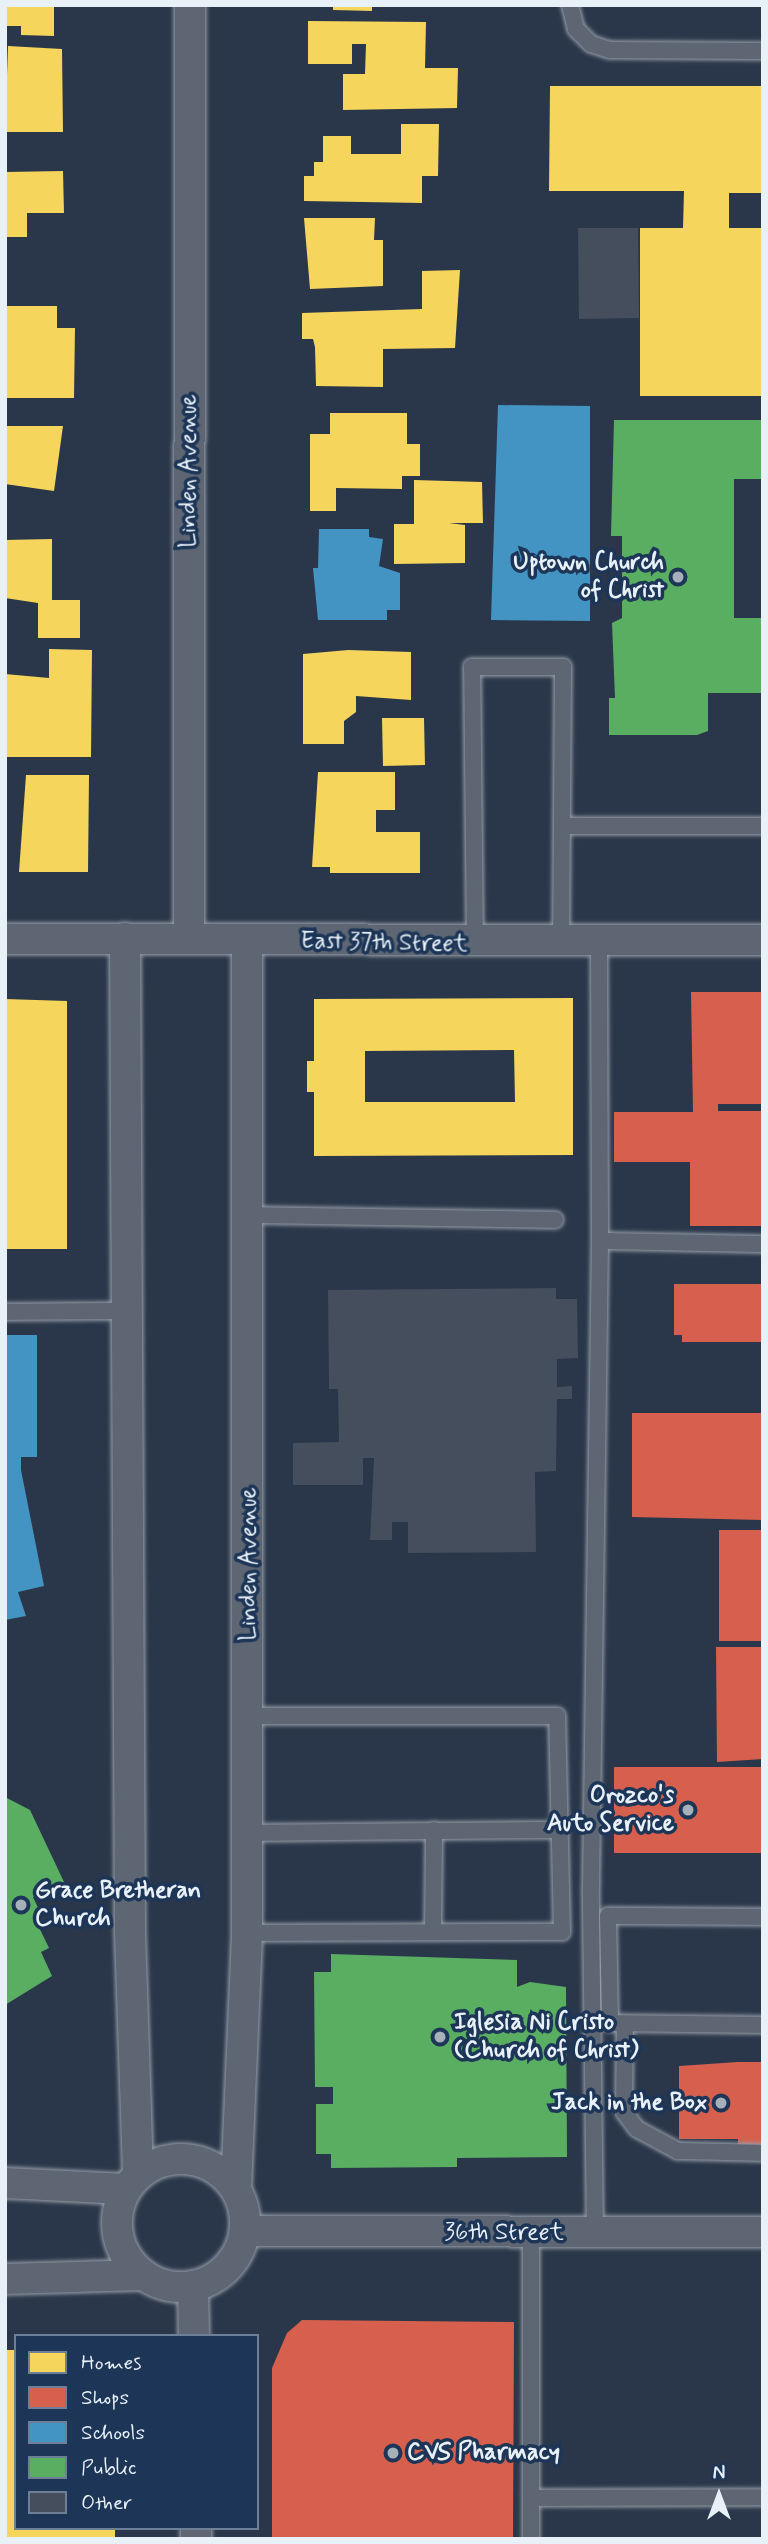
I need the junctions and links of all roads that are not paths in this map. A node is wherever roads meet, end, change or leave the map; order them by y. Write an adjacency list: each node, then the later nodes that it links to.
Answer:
1 (190, 5): 6 (street, Linden Avenue)
2 (570, 5): 3 (lane)
3 (763, 51)
4 (562, 827): 5 (lane); 11 (lane); 12 (lane)
5 (763, 827)
6 (189, 937): 7 (street, East 37th Street); 10 (street, East 37th Street)
7 (125, 938): 8 (street, East 37th Street); 18 (street)
8 (5, 939)
9 (763, 940): 13 (street, East 37th Street)
10 (247, 941): 11 (street, East 37th Street); 14 (street, Linden Avenue)
11 (475, 944): 12 (street, East 37th Street)
12 (561, 944): 13 (street, East 37th Street)
13 (598, 944): 16 (lane)
14 (248, 1215): 15 (lane); 20 (street, Linden Avenue)
15 (555, 1220)
16 (600, 1241): 17 (lane); 36 (lane)
17 (763, 1244)
18 (130, 1311): 19 (lane); 30 (street)
19 (5, 1312)
20 (248, 1716): 22 (lane); 23 (street, Linden Avenue)
21 (434, 1830): 22 (lane); 23 (lane); 25 (lane)
22 (558, 1830): 25 (lane)
23 (247, 1833): 26 (street, Linden Avenue)
24 (763, 1917): 27 (lane)
25 (433, 1931): 26 (lane)
26 (247, 1933): 32 (street, Linden Avenue)
27 (625, 2024): 28 (lane); 29 (lane)
28 (763, 2025)
29 (763, 2152)
30 (132, 2181): 31 (street); 32 (street); 37 (street)
31 (5, 2183)
32 (236, 2188): 33 (street)
33 (245, 2231): 35 (street, 36th Street); 39 (street)
34 (763, 2232): 36 (street, 36th Street)
35 (531, 2234): 36 (street, 36th Street); 42 (lane)
36 (596, 2234)
37 (143, 2275): 38 (street); 39 (street)
38 (5, 2279)
39 (193, 2286): 40 (street)
40 (194, 2334)
41 (763, 2497): 42 (lane)
42 (531, 2498): 43 (lane)
43 (531, 2539)

